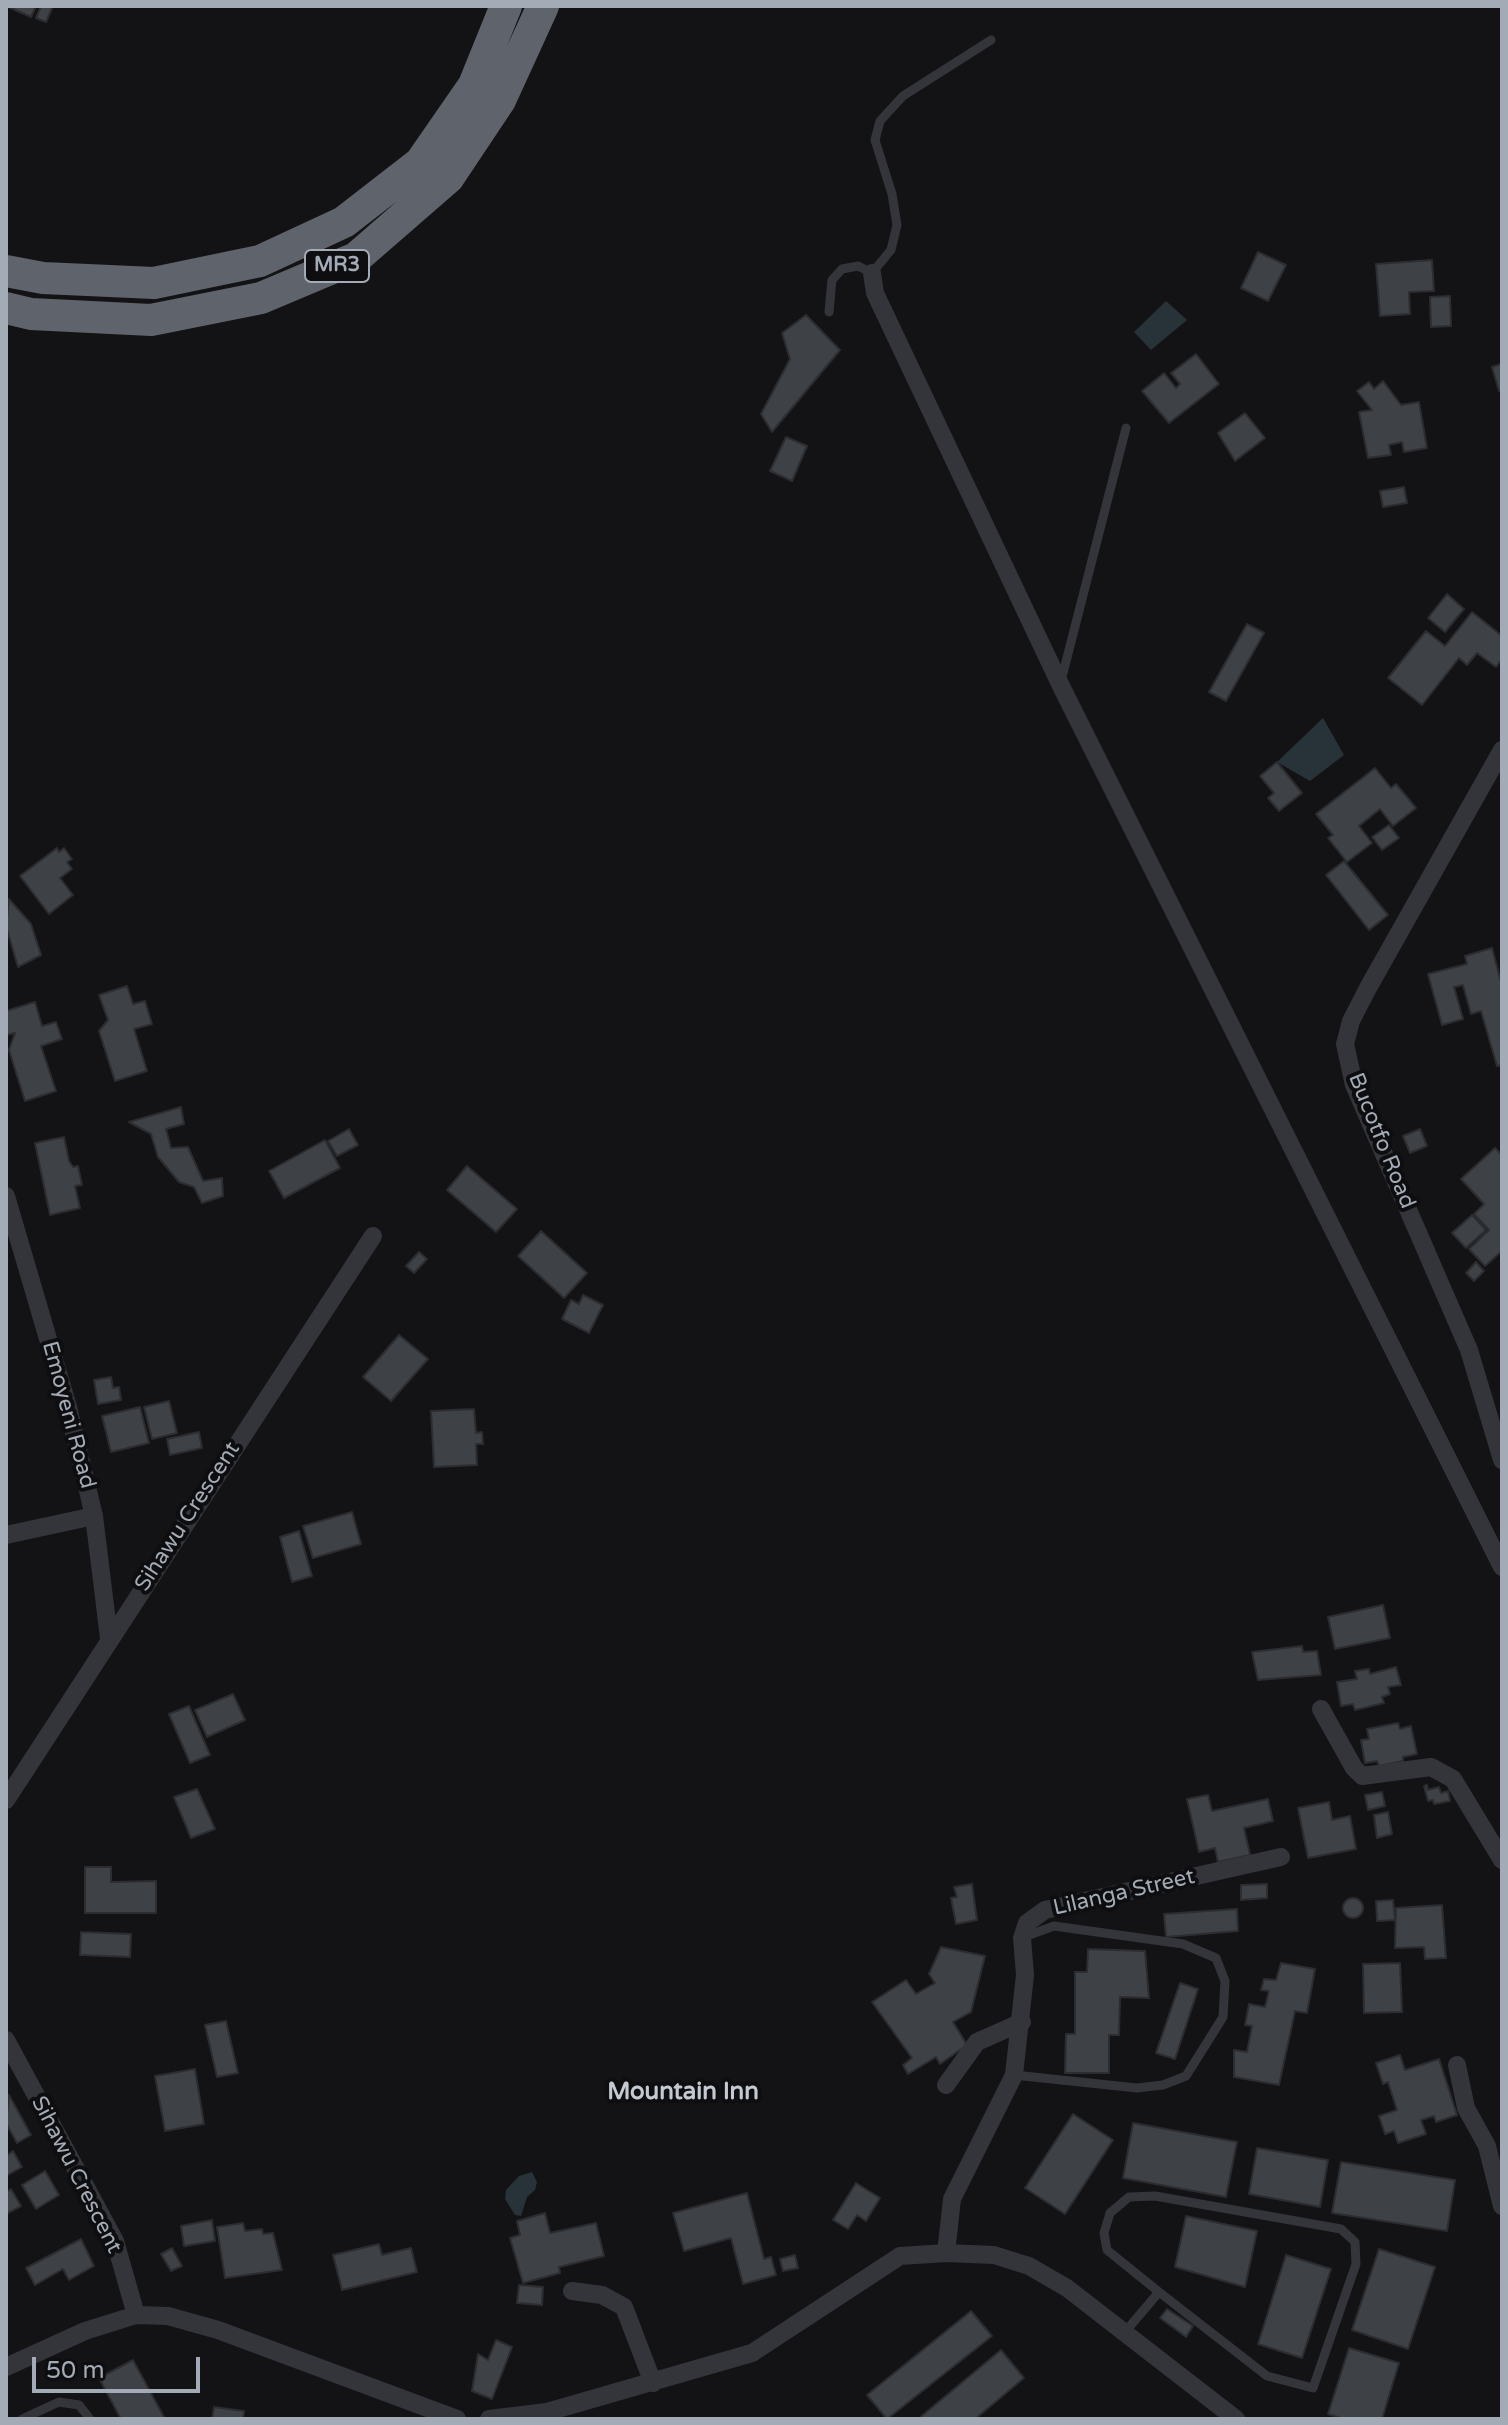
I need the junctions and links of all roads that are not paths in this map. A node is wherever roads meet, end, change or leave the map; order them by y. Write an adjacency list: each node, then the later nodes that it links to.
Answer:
1 (506, 6): 4 (highway, MR3)
2 (543, 6): 6 (highway, MR3)
3 (991, 40): 5 (lane)
4 (6, 271)
5 (872, 273): 7 (lane); 9 (street)
6 (6, 308)
7 (829, 312)
8 (1126, 428): 9 (lane)
9 (1060, 684): 16 (street)
10 (1502, 750): 13 (street, Bucotfo Road)
11 (6, 1196): 14 (street, Emoyeni Road)
12 (373, 1236): 17 (street, Sihawu Crescent)
13 (1502, 1460)
14 (94, 1516): 15 (street); 17 (street, Emoyeni Road)
15 (6, 1535)
16 (1502, 1567)
17 (109, 1638): 19 (street, Sihawu Crescent)
18 (1321, 1709): 21 (street)
19 (6, 1800)
20 (1281, 1857): 22 (street, Lilanga Street)
21 (1502, 1860)
22 (1022, 1938): 23 (street); 26 (lane)
23 (1022, 2022): 26 (street); 27 (street)
24 (6, 2040): 32 (street, Sihawu Crescent)
25 (1457, 2065): 28 (street)
26 (1014, 2075): 29 (street)
27 (946, 2085)
28 (1502, 2206)
29 (946, 2253): 33 (street); 35 (street)
30 (572, 2291): 35 (street)
31 (1159, 2292): 31 (lane); 33 (lane)
32 (136, 2315): 34 (street); 38 (street)
33 (1125, 2332): 40 (street)
34 (6, 2367)
35 (653, 2383): 39 (street)
36 (22, 2419): 37 (lane)
37 (90, 2419)
38 (457, 2419)
39 (489, 2419)
40 (1236, 2419)

